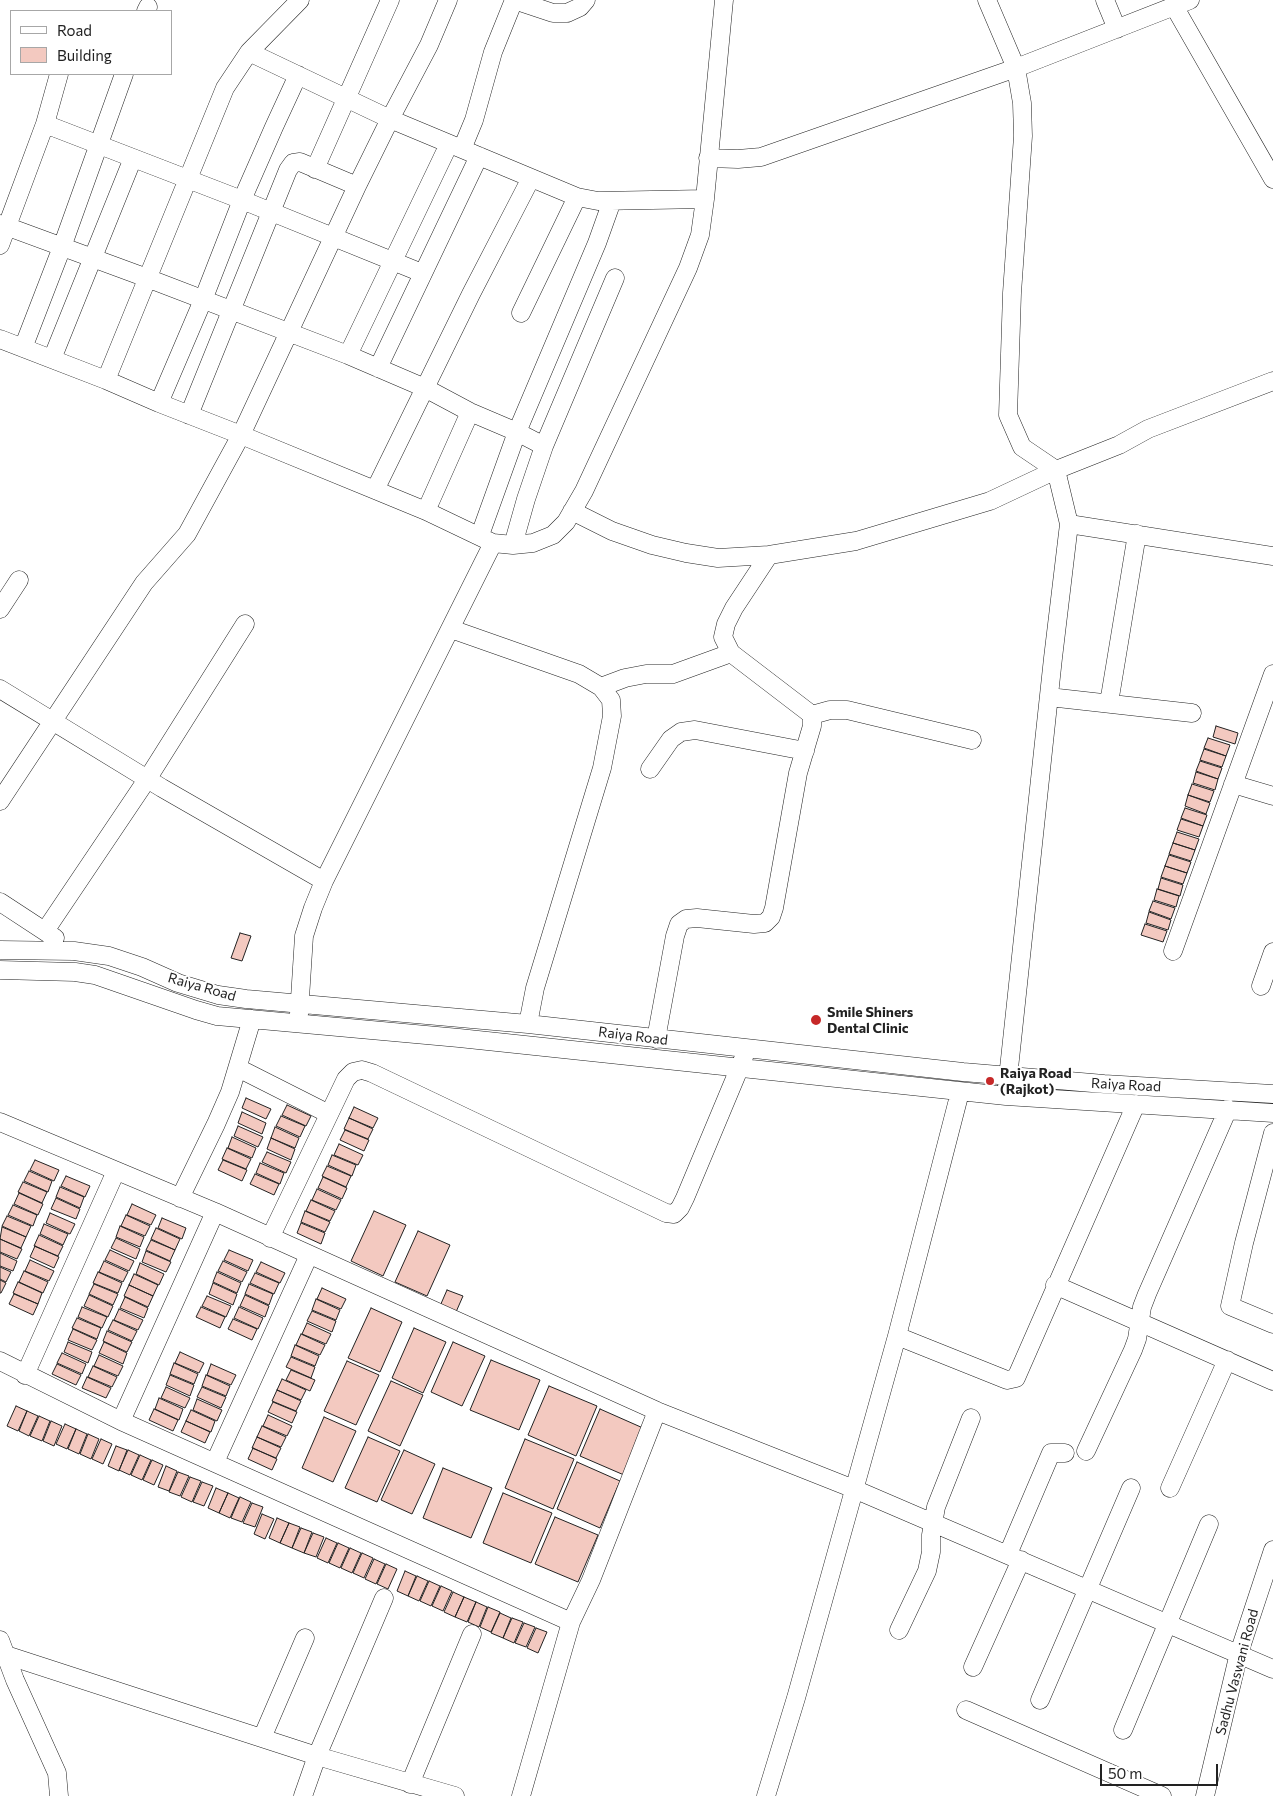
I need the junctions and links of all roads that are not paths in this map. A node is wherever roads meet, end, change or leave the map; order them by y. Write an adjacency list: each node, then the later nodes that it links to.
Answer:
1 (300, 0): 11 (street)
2 (390, 0): 16 (street)
3 (448, 0): 17 (street)
4 (514, 0): 5 (street); 20 (street)
5 (586, 0)
6 (724, 0): 23 (street)
7 (987, 0): 12 (street)
8 (1105, 0): 10 (street)
9 (1182, 3): 10 (street); 27 (street)
10 (1118, 29): 12 (street)
11 (249, 52): 15 (street); 25 (street)
12 (1016, 68): 23 (street); 61 (street)
13 (59, 75): 18 (street)
14 (124, 75): 19 (street)
15 (298, 76): 16 (street); 31 (street)
16 (347, 98): 17 (street); 24 (street)
17 (390, 119): 20 (street); 28 (street)
18 (45, 124): 19 (street); 34 (street)
19 (98, 145): 22 (street); 37 (street)
20 (456, 146): 21 (street); 39 (street)
21 (479, 156): 26 (street); 40 (street)
22 (133, 158): 25 (street); 38 (street)
23 (708, 158): 30 (street)
24 (315, 170): 28 (street); 33 (street)
25 (187, 178): 31 (street); 41 (street)
26 (531, 178): 29 (street); 54 (street)
27 (1273, 179)
28 (357, 186): 35 (street)
29 (577, 197): 32 (street); 45 (street)
30 (705, 199): 32 (street); 64 (street)
31 (242, 200): 33 (street); 43 (street)
32 (612, 200): 58 (street)
33 (271, 212): 35 (street); 44 (street)
34 (4, 225): 36 (street); 37 (street)
35 (334, 237): 39 (street); 46 (street)
36 (0, 245)
37 (62, 247): 38 (street); 48 (street)
38 (93, 258): 41 (street); 50 (street)
39 (394, 261): 40 (street); 49 (street)
40 (422, 273): 51 (street)
41 (147, 278): 43 (street); 52 (street)
42 (615, 278): 60 (street)
43 (203, 300): 44 (street); 55 (street)
44 (232, 311): 46 (street); 57 (street)
45 (521, 313)
46 (288, 333): 49 (street); 59 (street)
47 (0, 339): 48 (street)
48 (23, 348): 50 (street)
49 (348, 355): 51 (street)
50 (52, 359): 52 (street)
51 (378, 368): 54 (street)
52 (106, 380): 55 (street)
53 (1273, 381): 61 (street)
54 (425, 388): 56 (street); 62 (street)
55 (159, 403): 57 (street)
56 (470, 412): 58 (street); 63 (street)
57 (189, 415): 59 (street)
58 (517, 432): 60 (street); 67 (street)
59 (241, 435): 62 (street); 83 (street)
60 (544, 446): 68 (street)
61 (1056, 470): 65 (street); 69 (street)
62 (375, 490): 63 (street)
63 (426, 511): 67 (street)
64 (572, 511): 68 (street); 69 (street)
65 (1069, 524): 66 (street); 79 (street)
66 (1137, 534): 70 (street); 80 (street)
67 (487, 539): 68 (street); 74 (street)
68 (513, 546)
69 (769, 555): 75 (street)
70 (1273, 556)
71 (19, 580): 72 (street)
72 (0, 609)
73 (245, 624): 87 (street)
74 (451, 629): 77 (street); 91 (street)
75 (731, 653): 77 (street); 82 (street)
76 (1273, 674): 88 (street)
77 (601, 687): 103 (street)
78 (0, 689): 83 (street)
79 (1049, 697): 80 (street); 108 (street)
80 (1108, 703): 81 (street)
81 (1192, 713)
82 (812, 715): 84 (street); 85 (street)
83 (53, 721): 87 (street); 90 (street)
84 (972, 740)
85 (804, 751): 86 (street); 104 (street)
86 (650, 769)
87 (148, 778): 91 (street); 93 (street)
88 (1234, 784): 89 (street); 96 (street)
89 (1273, 796)
90 (0, 801)
91 (324, 881): 100 (street)
92 (0, 902): 93 (street)
93 (45, 931): 95 (street)
94 (0, 950): 95 (street, Raiya Road)
95 (74, 951): 100 (street, Raiya Road)
96 (1173, 952)
97 (1273, 952): 99 (street)
98 (0, 970): 101 (street, Raiya Road)
99 (1261, 986)
100 (300, 1004): 102 (street); 103 (street, Raiya Road)
101 (252, 1019): 102 (street, Raiya Road); 106 (street)
102 (298, 1024): 107 (street, Raiya Road)
103 (528, 1024): 104 (street, Raiya Road)
104 (656, 1039): 105 (street, Raiya Road)
105 (746, 1049): 107 (street); 108 (street, Raiya Road)
106 (238, 1068): 115 (street); 119 (street)
107 (740, 1068): 109 (street, Raiya Road); 115 (street)
108 (1008, 1076): 110 (street, Raiya Road); 111 (street)
109 (960, 1092): 111 (street, Raiya Road); 126 (street)
110 (1273, 1094)
111 (1006, 1096): 112 (street, Raiya Road)
112 (1136, 1104): 113 (street, Raiya Road); 123 (street)
113 (1228, 1109): 114 (street, Raiya Road); 124 (street)
114 (1273, 1113)
115 (329, 1114): 121 (street)
116 (0, 1122): 118 (street)
117 (1273, 1133): 125 (street)
118 (116, 1171): 119 (street); 129 (street)
119 (180, 1198): 120 (street)
120 (215, 1212): 121 (street); 133 (street)
121 (270, 1238): 122 (street)
122 (308, 1255): 131 (street); 136 (street)
123 (1055, 1285): 124 (street); 126 (street)
124 (1140, 1322): 127 (street); 134 (street)
125 (1273, 1324)
126 (897, 1336): 139 (street)
127 (1227, 1360): 130 (street); 138 (street)
128 (0, 1361): 129 (street)
129 (25, 1375): 133 (street)
130 (1273, 1380)
131 (657, 1411): 139 (street); 147 (street)
132 (972, 1418): 140 (street)
133 (121, 1421): 136 (street)
134 (1086, 1451)
135 (1065, 1453): 143 (street)
136 (215, 1462): 147 (street)
137 (1131, 1488): 145 (street)
138 (1170, 1488)
139 (854, 1489): 140 (street); 166 (street)
140 (932, 1522): 143 (street); 149 (street)
141 (1209, 1524): 148 (street)
142 (1273, 1550): 144 (street, Sadhu Vaswani Road)
143 (1015, 1557): 145 (street); 154 (street)
144 (1270, 1568): 153 (street, Sadhu Vaswani Road)
145 (1089, 1589): 148 (street); 156 (street)
146 (384, 1598): 160 (street)
147 (572, 1622): 165 (street)
148 (1168, 1623): 153 (street); 158 (street)
149 (900, 1630)
150 (472, 1634): 161 (street)
151 (305, 1638): 159 (street)
152 (2, 1649): 159 (street); 162 (street)
153 (1239, 1653): 155 (street); 168 (street, Sadhu Vaswani Road)
154 (973, 1667)
155 (1273, 1669)
156 (1040, 1700)
157 (966, 1710): 167 (street)
158 (1123, 1730)
159 (262, 1738): 160 (street)
160 (317, 1756): 161 (street); 163 (street)
161 (410, 1784): 164 (street)
162 (59, 1796)
163 (303, 1796)
164 (455, 1796)
165 (521, 1796)
166 (766, 1796)
167 (1162, 1796)
168 (1205, 1796)

